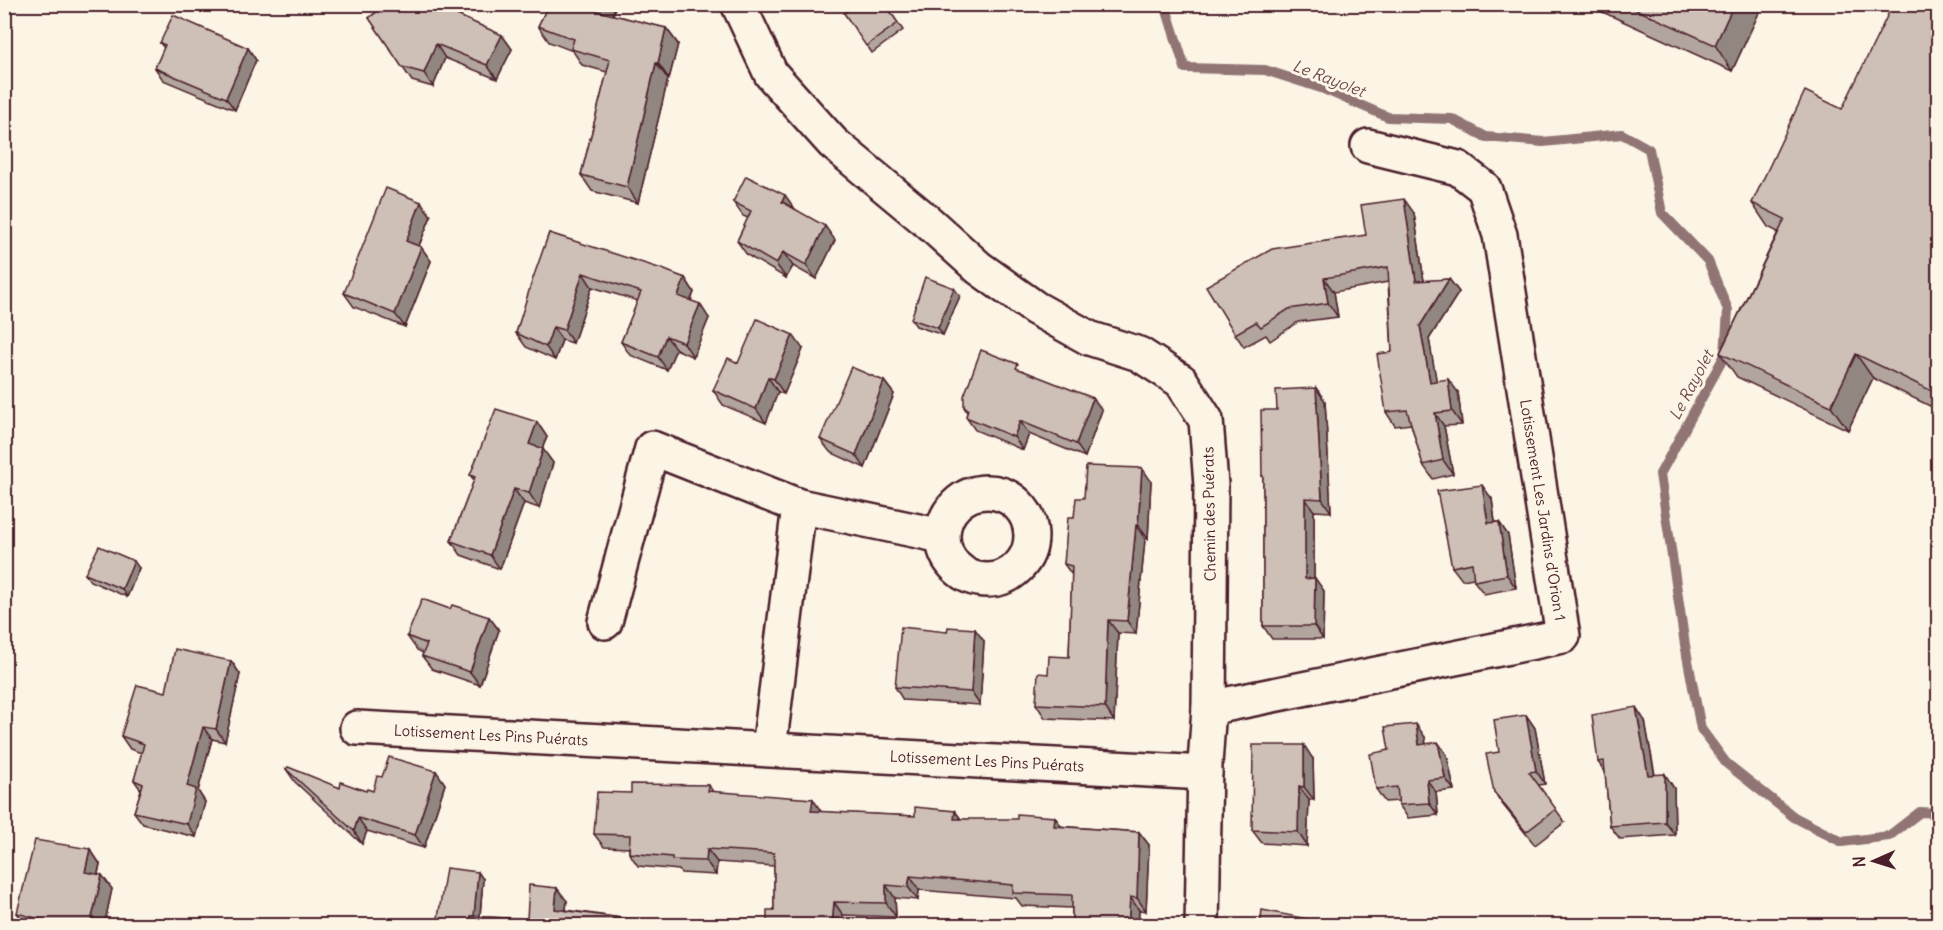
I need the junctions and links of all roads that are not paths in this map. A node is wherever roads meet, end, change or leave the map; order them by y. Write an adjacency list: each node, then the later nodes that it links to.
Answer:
1 (738, 4): 6 (street, Chemin des Puérats)
2 (1368, 146): 6 (street, Lotissement Les Jardins d'Orion 1)
3 (799, 506): 4 (street); 5 (street); 8 (street)
4 (942, 536)
5 (606, 622)
6 (1209, 708): 9 (street, Chemin des Puérats)
7 (357, 728): 8 (street, Lotissement Les Pins Puérats)
8 (769, 749): 9 (street, Lotissement Les Pins Puérats)
9 (1204, 772): 10 (street, Chemin des Puérats)
10 (1202, 926)

